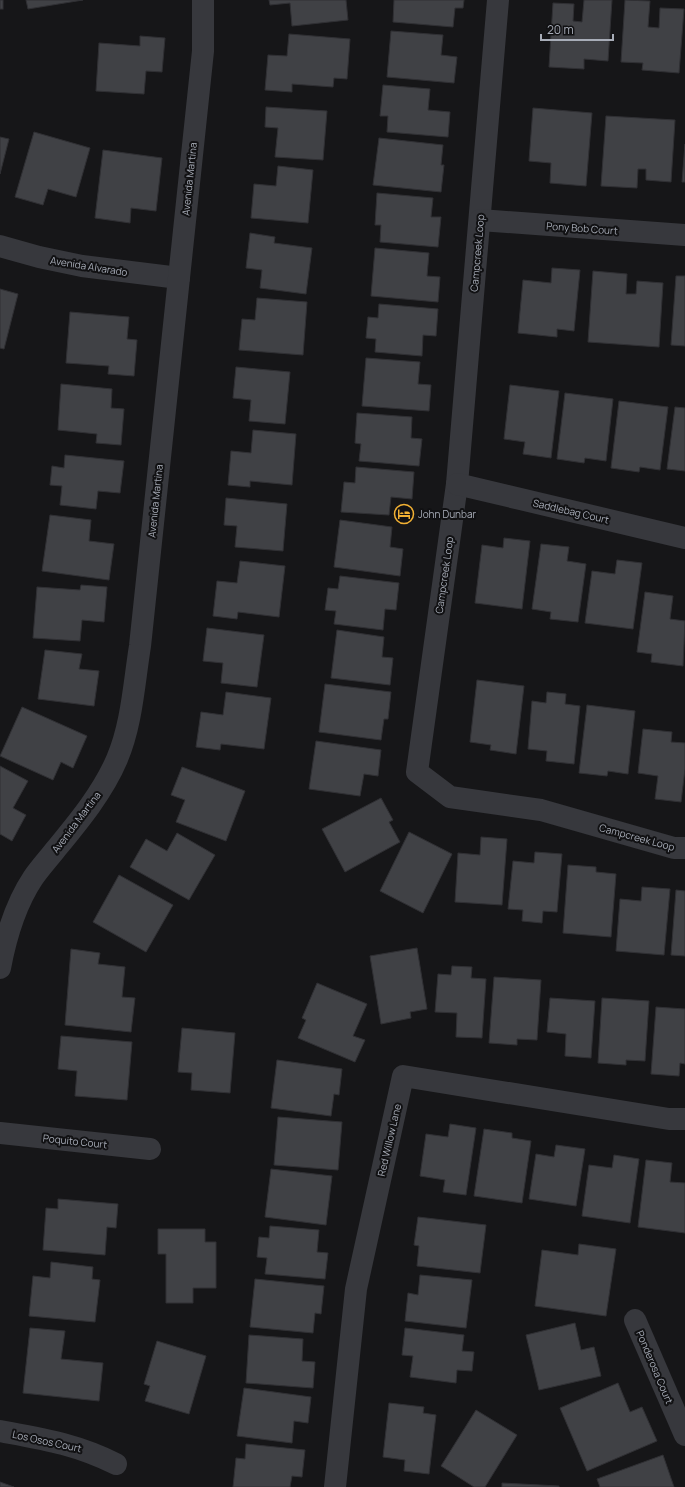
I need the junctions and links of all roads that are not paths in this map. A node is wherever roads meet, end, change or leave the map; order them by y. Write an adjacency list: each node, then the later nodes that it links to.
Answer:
1 (203, 0): 6 (street, Avenida Martina)
2 (498, 0): 3 (street, Campcreek Loop)
3 (480, 220): 4 (street, Pony Bob Court); 7 (street, Campcreek Loop)
4 (685, 235)
5 (0, 246): 6 (street, Avenida Alvarado)
6 (179, 278): 10 (street, Avenida Martina)
7 (457, 484): 8 (street, Saddlebag Court); 9 (street, Campcreek Loop)
8 (685, 538)
9 (685, 848)
10 (0, 968)
11 (685, 1119): 18 (street, Red Willow Lane)
12 (0, 1133): 13 (street, Poquito Court)
13 (150, 1149)
14 (635, 1320): 16 (street, Ponderosa Court)
15 (0, 1431): 17 (street, Los Osos Court)
16 (685, 1435)
17 (116, 1464)
18 (335, 1487)

